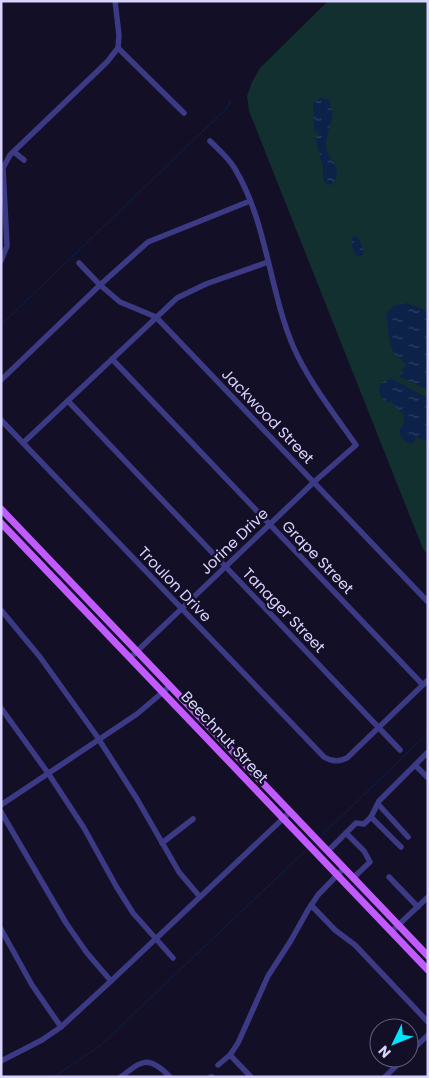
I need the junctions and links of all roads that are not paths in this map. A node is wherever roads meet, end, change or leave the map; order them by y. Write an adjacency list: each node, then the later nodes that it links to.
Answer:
1 (116, 1): 2 (street)
2 (118, 48): 3 (street); 5 (street)
3 (184, 113)
4 (210, 141): 7 (street)
5 (14, 152): 6 (street); 8 (street)
6 (24, 160)
7 (250, 201): 9 (street); 11 (street)
8 (1, 261)
9 (268, 262): 12 (street); 18 (street, Jorine Drive)
10 (79, 263): 11 (street, Jackwood Street)
11 (100, 286): 12 (street, Jackwood Street); 14 (street)
12 (156, 317): 13 (street); 18 (street, Jackwood Street)
13 (112, 359): 15 (street); 21 (street, Grape Street)
14 (1, 380)
15 (68, 401): 17 (street); 22 (street, Tanager Street)
16 (1, 420): 17 (street, Troulon Drive)
17 (23, 443): 26 (street, Troulon Drive)
18 (314, 482): 21 (street, Jorine Drive); 25 (street, Jackwood Street)
19 (1, 509): 23 (main road, Beechnut Street)
20 (1, 523): 24 (main road, Beechnut Street)
21 (270, 524): 22 (street, Jorine Drive); 30 (street, Grape Street)
22 (226, 566): 26 (street, Jorine Drive); 34 (street, Tanager Street)
23 (72, 583): 24 (main road); 28 (main road, Beechnut Street)
24 (66, 590): 29 (main road, Beechnut Street)
25 (428, 602)
26 (181, 609): 28 (street, Jorine Drive); 34 (street, Troulon Drive)
27 (1, 610): 35 (street)
28 (137, 651): 29 (street, Jorine Drive); 31 (main road, Beechnut Street)
29 (131, 658): 32 (main road, Beechnut Street)
30 (426, 683): 34 (street)
31 (170, 686): 32 (street); 36 (main road, Beechnut Street)
32 (163, 692): 35 (street); 39 (main road, Beechnut Street)
33 (1, 708): 41 (street)
34 (379, 727): 37 (street, Tanager Street)
35 (99, 740): 41 (street); 52 (street)
36 (230, 749): 39 (main road); 46 (main road, Beechnut Street)
37 (400, 750)
38 (428, 752): 40 (street)
39 (224, 756): 48 (main road, Beechnut Street)
40 (415, 765): 42 (street); 43 (street)
41 (48, 773): 44 (street); 66 (street)
42 (428, 778)
43 (378, 804): 47 (street); 51 (street)
44 (1, 805)
45 (1, 812): 70 (street)
46 (290, 812): 48 (street); 54 (main road, Beechnut Street)
47 (371, 817): 50 (street); 53 (street)
48 (283, 818): 56 (main road, Beechnut Street); 60 (street)
49 (193, 819): 52 (street)
50 (346, 833): 54 (street); 58 (street)
51 (408, 837)
52 (162, 843): 60 (street)
53 (401, 848)
54 (328, 851): 55 (main road, Beechnut Street)
55 (344, 868): 56 (street); 58 (main road, Beechnut Street)
56 (338, 875): 61 (street); 65 (main road, Beechnut Street)
57 (389, 876): 62 (street)
58 (353, 878): 63 (main road, Beechnut Street)
59 (428, 897): 62 (street)
60 (200, 898): 66 (street)
61 (311, 905): 71 (street); 73 (street)
62 (418, 907): 63 (street)
63 (398, 925): 65 (street); 67 (main road, Beechnut Street)
64 (1, 929): 72 (street)
65 (392, 932): 69 (main road, Beechnut Street)
66 (156, 939): 68 (street); 70 (street)
67 (428, 956)
68 (173, 958)
69 (428, 970)
70 (111, 981): 72 (street)
71 (428, 1022)
72 (61, 1027): 74 (street)
73 (230, 1054): 75 (street); 79 (street)
74 (1, 1061)
75 (218, 1065)
76 (393, 1068): 80 (street)
77 (121, 1077): 78 (street)
78 (170, 1077)
79 (251, 1077)
80 (384, 1077)

